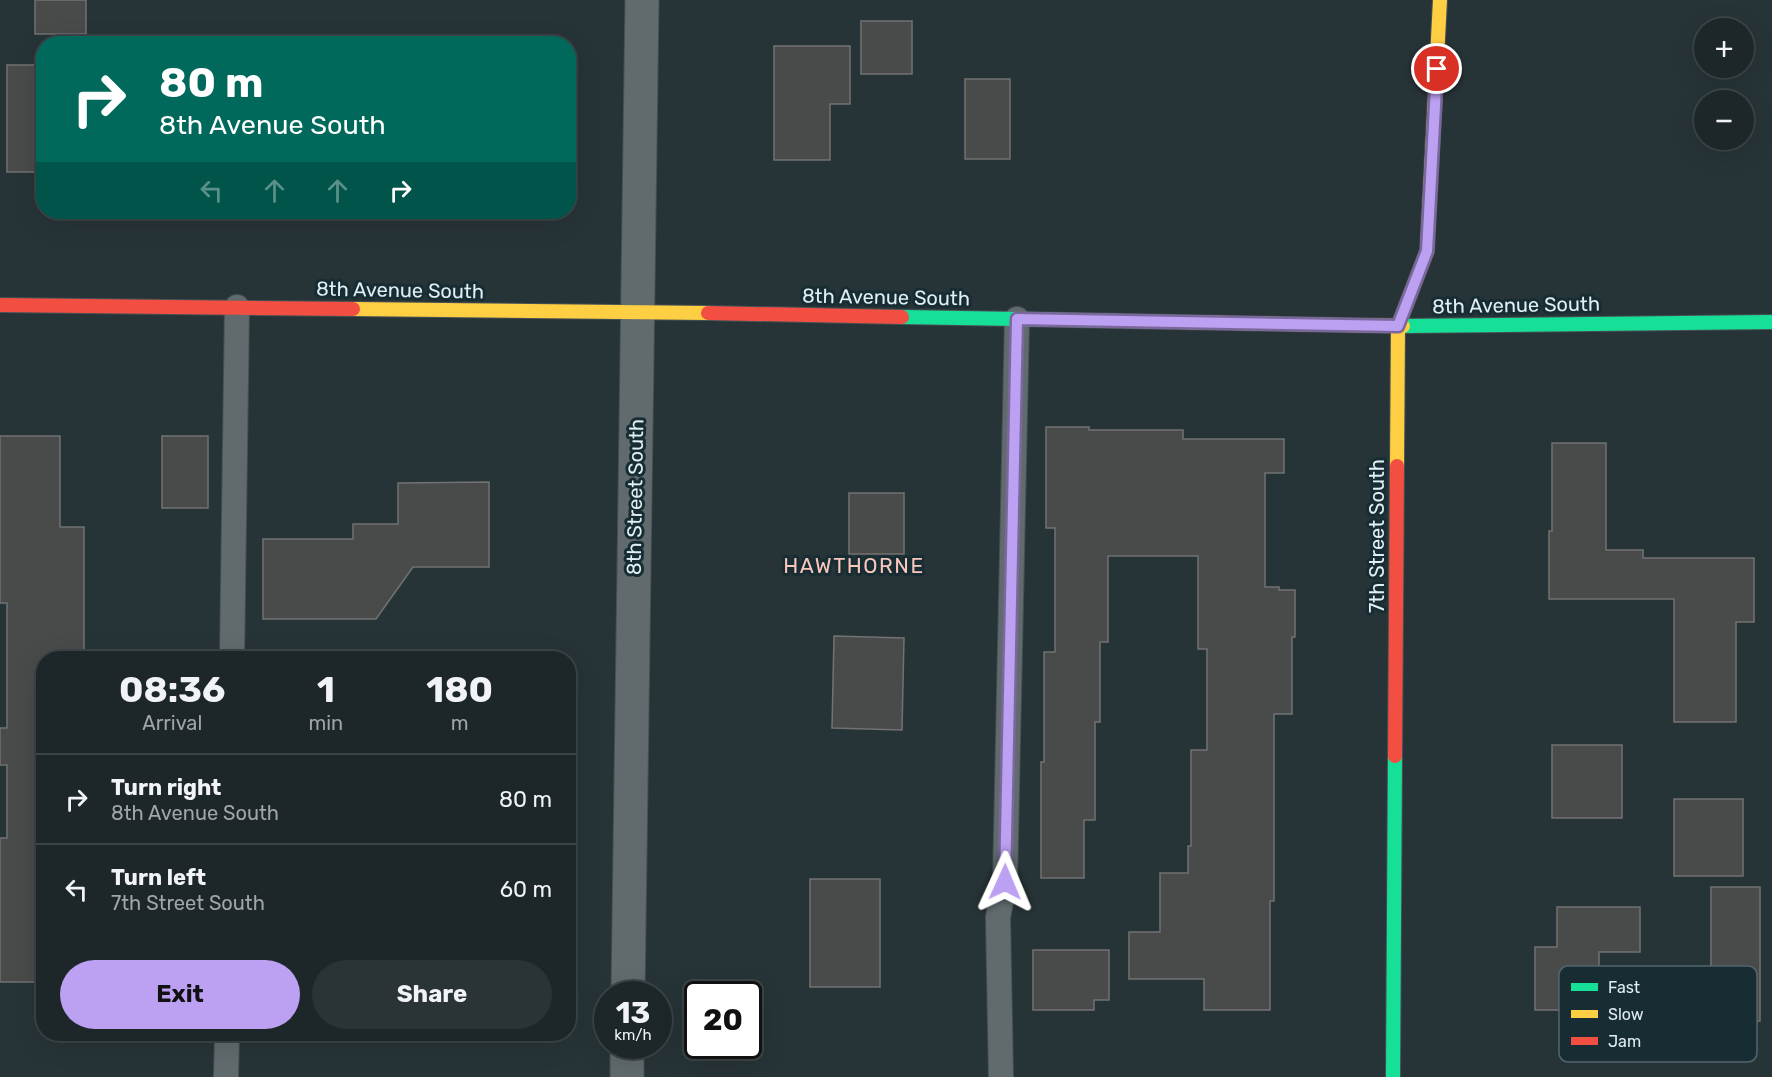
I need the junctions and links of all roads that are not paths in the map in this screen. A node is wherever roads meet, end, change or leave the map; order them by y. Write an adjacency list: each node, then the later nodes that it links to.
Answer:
1 (642, 0): 5 (street, 8th Street South)
2 (1440, 0): 8 (street, 7th Street South)
3 (0, 304): 4 (street, 8th Avenue South)
4 (237, 308): 5 (street, 8th Avenue South); 9 (lane)
5 (638, 313): 6 (street, 8th Avenue South); 10 (street, 8th Street South)
6 (1017, 319): 8 (street, 8th Avenue South); 15 (lane)
7 (1772, 322): 8 (street, 8th Avenue South)
8 (1398, 326): 16 (street, 7th Street South)
9 (232, 651)
10 (628, 981)
11 (227, 1041): 13 (lane)
12 (627, 1059): 14 (street)
13 (226, 1077)
14 (627, 1077)
15 (1001, 1077)
16 (1393, 1077)

